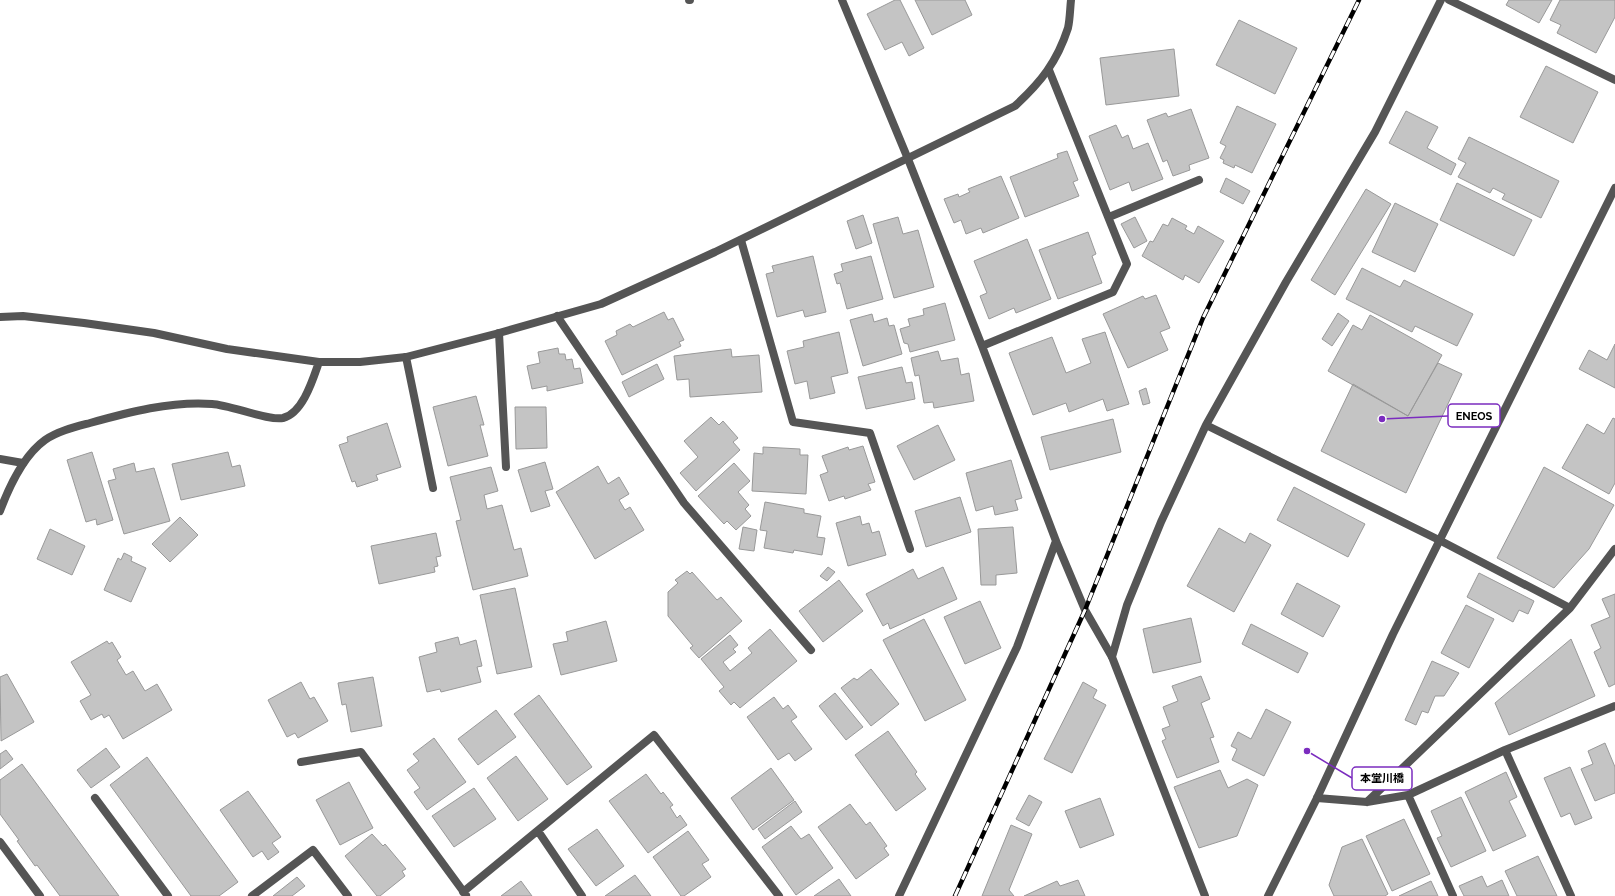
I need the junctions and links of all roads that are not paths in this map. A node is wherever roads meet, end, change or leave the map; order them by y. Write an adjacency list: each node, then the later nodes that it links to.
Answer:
1 (842, 0): 7 (street)
2 (1071, 0): 5 (street)
3 (1441, 0): 18 (street)
4 (1449, 0): 6 (street)
5 (1049, 70): 7 (street); 10 (street)
6 (1615, 80)
7 (908, 159): 11 (street); 15 (street)
8 (1199, 180): 10 (street)
9 (1615, 188): 25 (street)
10 (1109, 217): 15 (street)
11 (741, 240): 13 (street); 26 (street)
12 (0, 316): 17 (street)
13 (557, 316): 14 (street); 29 (street)
14 (500, 333): 16 (street); 21 (street)
15 (982, 346): 24 (street)
16 (406, 357): 17 (street); 22 (street)
17 (319, 362): 20 (street)
18 (1206, 425): 25 (street); 30 (street)
19 (0, 459): 20 (street)
20 (23, 463): 23 (street)
21 (506, 467)
22 (433, 488)
23 (0, 511)
24 (1056, 541): 30 (street); 47 (street)
25 (1441, 541): 28 (street); 36 (street)
26 (910, 549)
27 (1615, 549): 28 (street)
28 (1570, 608): 37 (street)
29 (811, 650)
30 (1112, 657): 48 (street)
31 (1614, 709): 32 (street)
32 (1505, 750): 34 (street); 51 (street)
33 (301, 762): 40 (street)
34 (1408, 795): 37 (street); 50 (street)
35 (95, 798): 42 (street)
36 (1317, 798): 37 (street); 49 (street)
37 (1367, 802)
38 (538, 831): 40 (street); 45 (street); 46 (street)
39 (0, 842): 41 (street)
40 (464, 894)
41 (40, 896)
42 (168, 896)
43 (252, 896): 44 (street)
44 (348, 896)
45 (582, 896)
46 (779, 896)
47 (900, 896)
48 (1205, 896)
49 (1268, 896)
50 (1452, 896)
51 (1571, 896)

